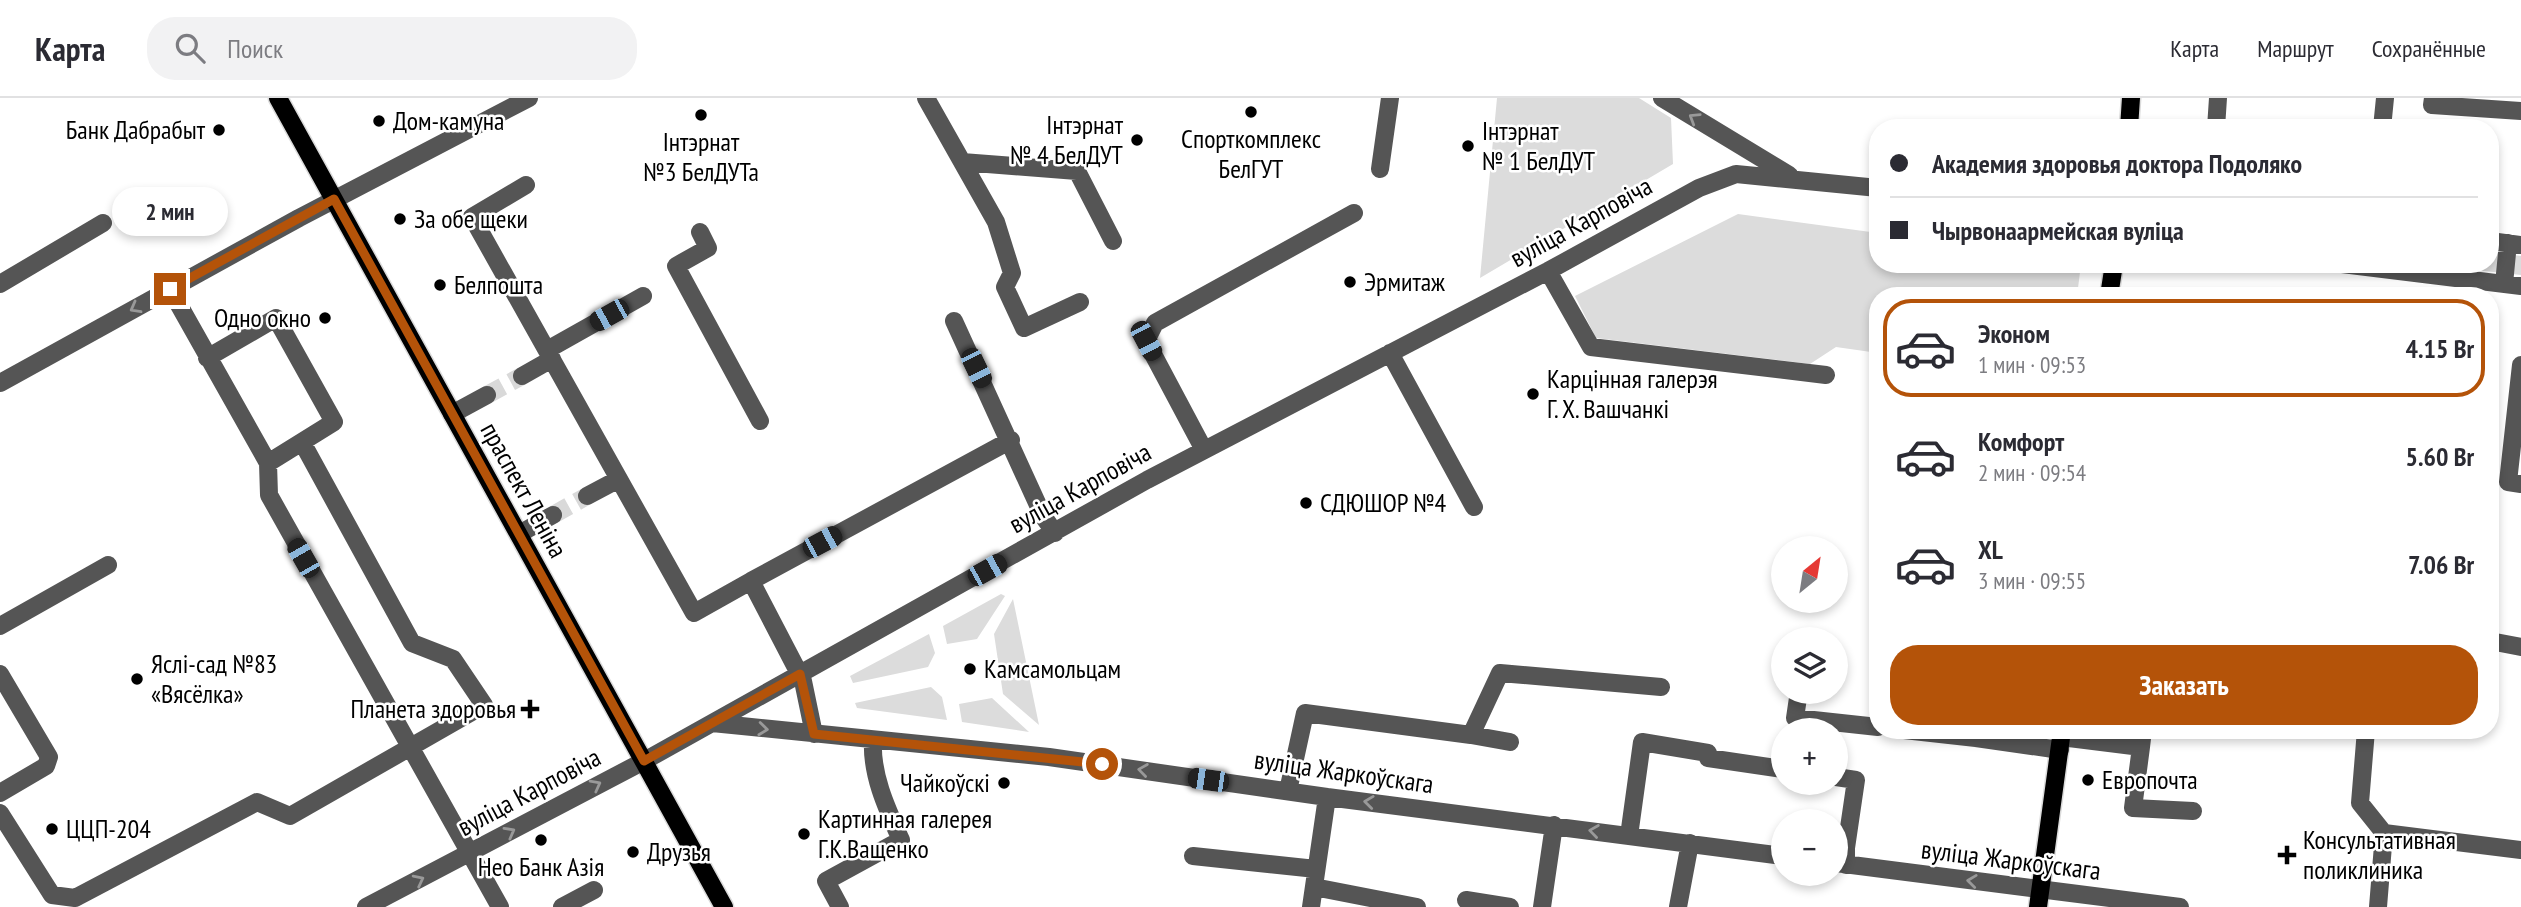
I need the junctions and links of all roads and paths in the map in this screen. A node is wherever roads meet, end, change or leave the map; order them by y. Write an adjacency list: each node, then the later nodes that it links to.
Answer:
1 (278, 98): 21 (main road, праспект Леніна)
2 (527, 98): 21 (street)
3 (926, 98): 15 (street)
4 (1390, 98): 16 (street)
5 (1662, 98): 14 (street, one-way to 5)
6 (2131, 98): 11 (main road)
7 (2218, 98): 12 (street)
8 (2385, 98): 13 (street)
9 (2433, 98): 10 (street)
10 (2520, 107)
11 (2130, 119)
12 (2217, 119)
13 (2383, 119)
14 (1727, 140): 17 (street); 18 (street)
15 (962, 162): 25 (street); 33 (street)
16 (1380, 169)
17 (1736, 174): 18 (street, вуліца Карповіча); 27 (street, вуліца Карповіча)
18 (1795, 178): 20 (street, вуліца Карповіча)
19 (526, 185): 35 (street)
20 (1869, 187)
21 (334, 199): 31 (street); 43 (main road, праспект Леніна)
22 (1354, 213): 47 (street)
23 (103, 223): 29 (street)
24 (700, 232): 44 (street)
25 (1113, 241)
26 (2506, 243): 30 (street)
27 (1548, 271): 36 (street, вуліца Карповіча); 39 (street)
28 (2415, 273): 30 (street)
29 (0, 284)
30 (2513, 285)
31 (170, 289): 37 (street); 41 (street, one-way to 41)
32 (643, 296): 35 (street)
33 (1080, 302)
34 (954, 321): 45 (street)
35 (550, 354): 40 (street); 49 (street)
36 (1390, 354): 47 (street, вуліца Карповіча); 52 (street)
37 (207, 358): 46 (street); 48 (street)
38 (2521, 365): 50 (street)
39 (1826, 375)
40 (522, 376)
41 (0, 383)
42 (487, 395): 43 (street)
43 (452, 414): 55 (main road, праспект Леніна)
44 (760, 421)
45 (1011, 440): 54 (street); 57 (street)
46 (302, 442): 48 (street); 74 (street)
47 (1204, 450): 54 (street, вуліца Карповіча)
48 (268, 463): 74 (street)
49 (619, 479): 51 (street); 57 (street)
50 (2521, 484)
51 (587, 496)
52 (1475, 507)
53 (553, 515): 55 (street)
54 (1055, 533): 62 (street, вуліца Карповіча)
55 (519, 534): 75 (main road, праспект Леніна)
56 (108, 565): 58 (street)
57 (751, 581): 62 (street)
58 (0, 626)
59 (2499, 643): 60 (street)
60 (2521, 647)
61 (0, 674): 79 (street)
62 (800, 674): 65 (street, вуліца Карповіча); 67 (street)
63 (1661, 687): 68 (street)
64 (1797, 704): 66 (street)
65 (712, 723): 67 (street, вуліца Жаркоўскага, one-way to 67); 75 (street, вуліца Карповіча)
66 (1869, 726)
67 (814, 734): 72 (street, вуліца Жаркоўскага)
68 (1471, 735): 73 (street); 78 (street)
69 (2061, 739): 96 (main road)
70 (2142, 739): 81 (street)
71 (2365, 739): 84 (street)
72 (873, 740): 78 (street, вуліца Жаркоўскага, one-way to 72); 103 (street)
73 (1510, 742)
74 (410, 746): 89 (street); 98 (street)
75 (644, 761): 89 (street, вуліца Карповіча, one-way to 75); 102 (main road, праспект Леніна)
76 (1771, 767): 86 (street)
77 (1848, 779): 85 (street)
78 (1288, 791): 80 (street, вуліца Жаркоўскага)
79 (0, 793)
80 (1327, 797): 83 (street, вуліца Жаркоўскага, one-way to 80); 93 (street)
81 (2193, 811)
82 (0, 813): 98 (street)
83 (1554, 825): 86 (street, вуліца Жаркоўскага, one-way to 83); 107 (street)
84 (2385, 833): 88 (street); 110 (street)
85 (1848, 834)
86 (1629, 836): 87 (street, вуліца Жаркоўскага)
87 (1690, 843): 90 (street, вуліца Жаркоўскага); 108 (street)
88 (2521, 850)
89 (471, 853): 99 (street, вуліца Карповіча, one-way to 89); 100 (street)
90 (1771, 854)
91 (1193, 856): 93 (street)
92 (1848, 865): 96 (street, вуліца Жаркоўскага, one-way to 92)
93 (1316, 869): 94 (street)
94 (1314, 887): 104 (street); 105 (street)
95 (593, 890): 101 (street)
96 (2039, 898): 109 (street, вуліца Жаркоўскага)
97 (1466, 900): 106 (street)
98 (48, 901)
99 (366, 907)
100 (500, 907)
101 (562, 907)
102 (724, 907)
103 (840, 907)
104 (1311, 907)
105 (1417, 907)
106 (1510, 907)
107 (1542, 907)
108 (1678, 907)
109 (2178, 907)
110 (2378, 907)

